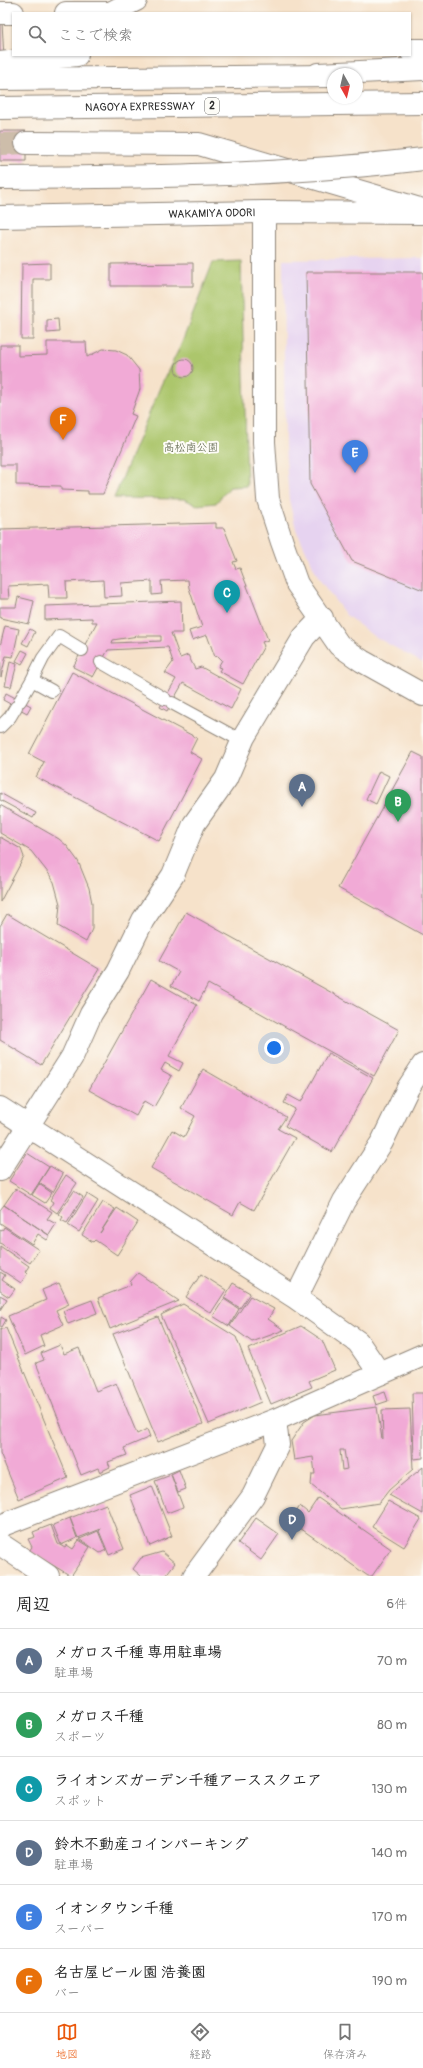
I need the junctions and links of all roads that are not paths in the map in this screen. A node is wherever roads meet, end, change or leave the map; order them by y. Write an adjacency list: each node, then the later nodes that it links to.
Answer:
1 (136, 0): 2 (main road)
2 (112, 12)
3 (12, 13): 4 (main road)
4 (0, 14)
5 (411, 50): 6 (main road)
6 (423, 50)
7 (411, 55): 8 (main road)
8 (423, 55)
9 (66, 56): 10 (main road)
10 (0, 62)
11 (423, 69): 15 (main road)
12 (423, 75): 14 (main road)
13 (327, 76): 15 (main road)
14 (363, 76)
15 (268, 77): 16 (main road)
16 (0, 79)
17 (423, 103): 18 (main road, NAGOYA EXPRESSWAY / 2)
18 (0, 108)
19 (26, 144): 22 (main road)
20 (423, 159): 21 (main road, bridge)
21 (0, 178)
22 (423, 211): 23 (main road, WAKAMIYA ODORI)
23 (264, 212): 24 (main road, WAKAMIYA ODORI); 25 (main road)
24 (0, 217)
25 (322, 618): 30 (main road); 32 (main road)
26 (82, 650): 28 (lane)
27 (102, 662): 32 (lane)
28 (32, 680): 29 (lane); 31 (lane)
29 (52, 691)
30 (423, 695)
31 (0, 727)
32 (242, 741): 35 (main road)
33 (423, 1065): 37 (main road)
34 (0, 1108): 35 (main road)
35 (29, 1126): 36 (main road); 37 (main road)
36 (0, 1170)
37 (296, 1298): 39 (main road)
38 (423, 1355): 39 (main road)
39 (380, 1374): 40 (main road)
40 (275, 1420): 41 (main road); 44 (main road)
41 (0, 1526)
42 (0, 1544): 43 (main road)
43 (48, 1576)
44 (194, 1576)

